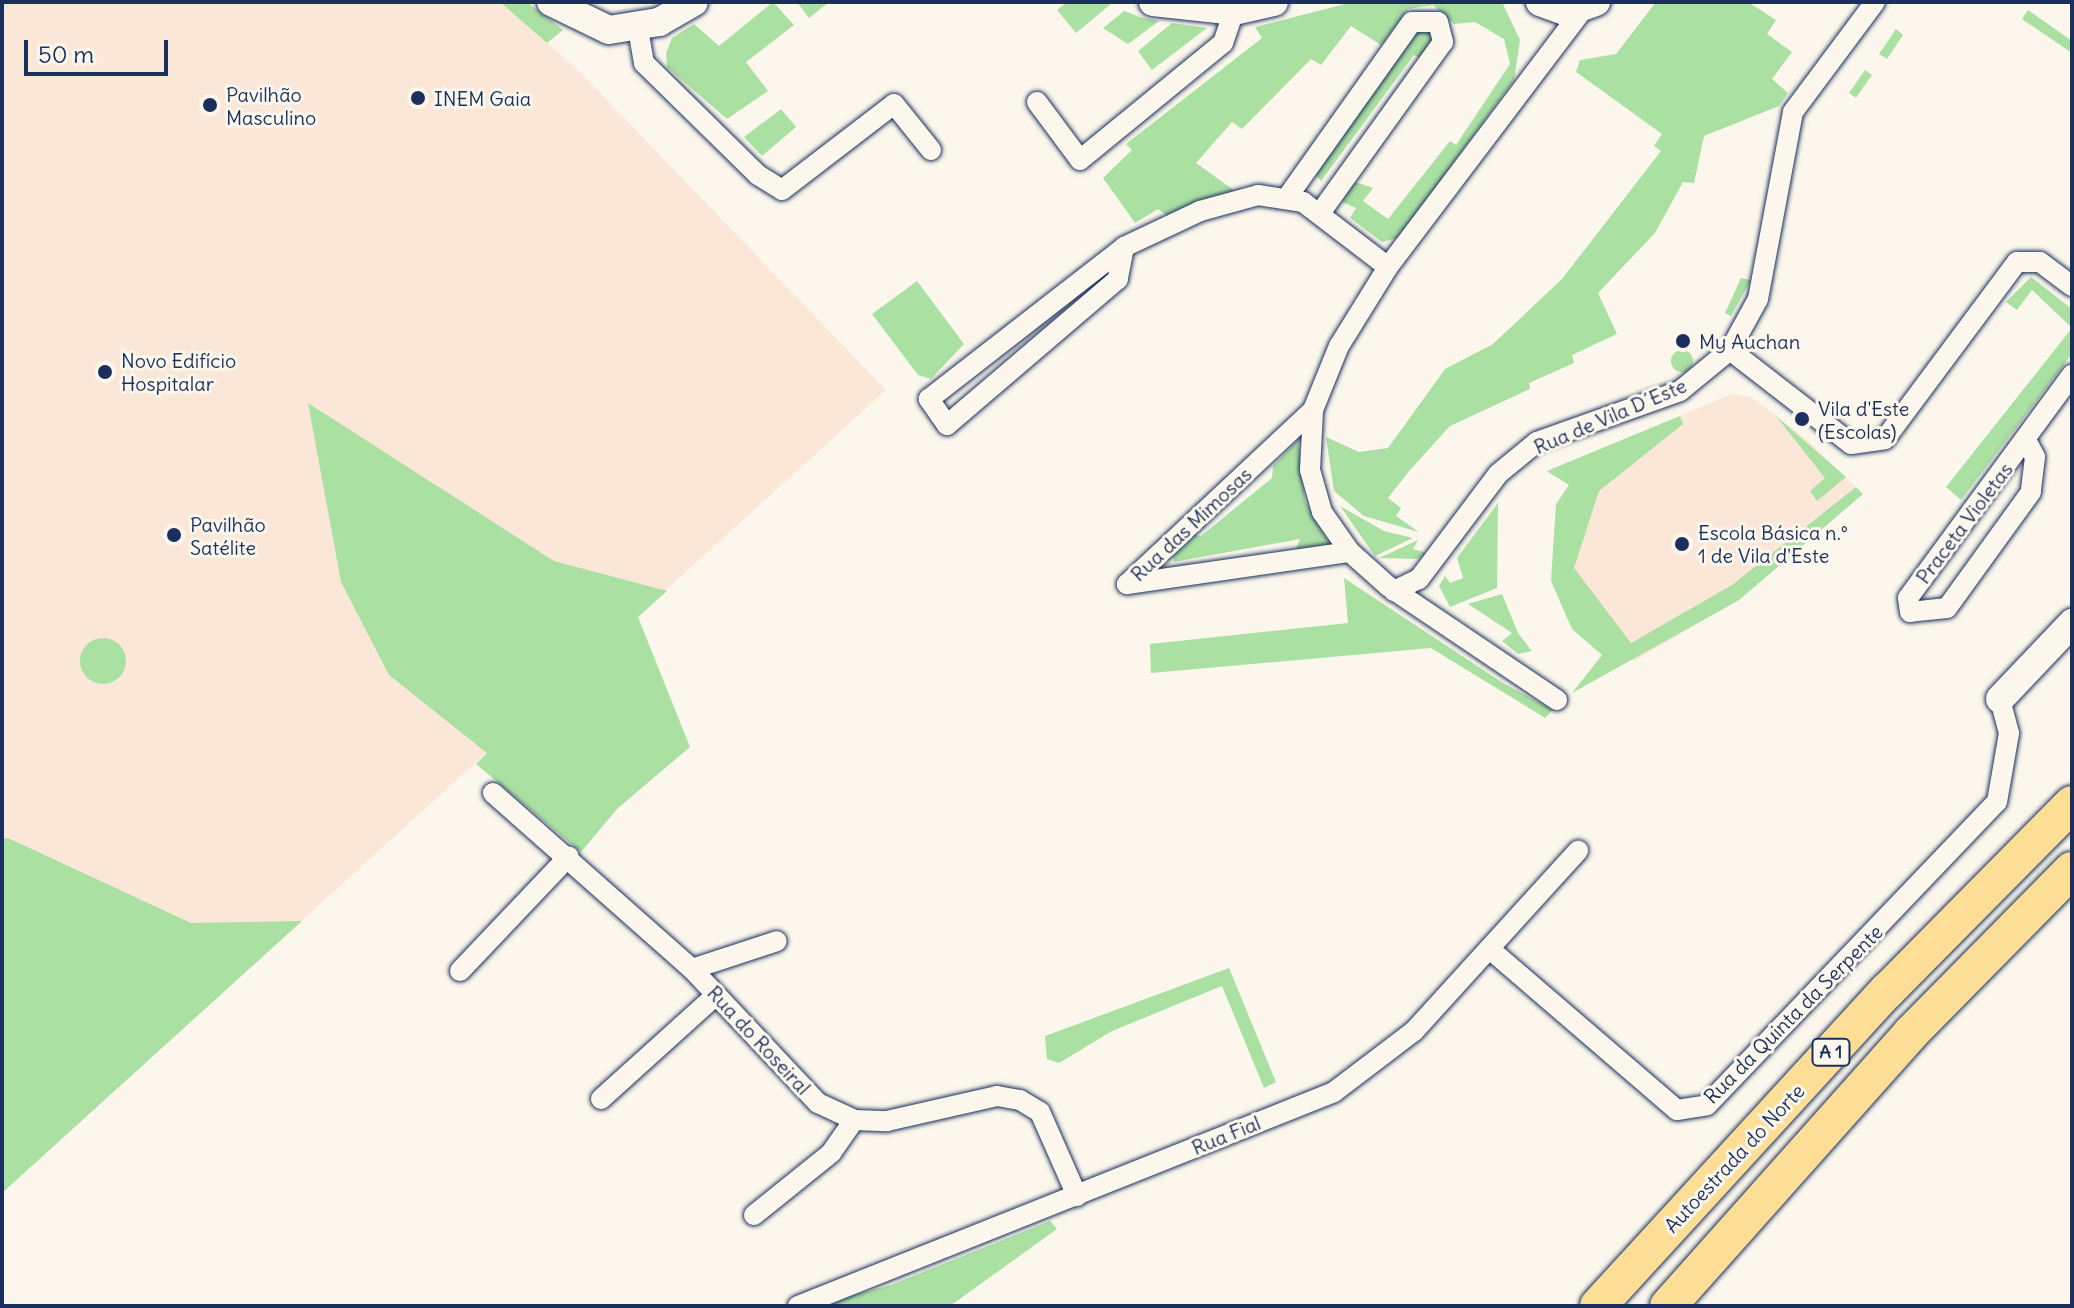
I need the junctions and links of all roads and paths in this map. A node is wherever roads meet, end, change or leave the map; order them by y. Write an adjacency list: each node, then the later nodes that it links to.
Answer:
1 (551, 2): 9 (street)
2 (694, 2): 9 (street)
3 (1274, 2): 8 (street)
4 (1875, 2): 18 (street, Rua de Vila D´Este)
5 (1171, 4): 8 (street)
6 (1547, 6): 7 (street); 10 (street)
7 (1589, 6): 10 (street, Rua das Mimosas)
8 (1230, 7): 11 (street)
9 (638, 29): 12 (street)
10 (1563, 41): 16 (street, Rua das Mimosas)
11 (1037, 102)
12 (931, 150)
13 (1286, 199): 14 (street); 14 (street); 15 (street)
14 (1320, 213): 16 (street)
15 (1124, 247): 15 (street)
16 (1388, 267): 20 (street, Rua das Mimosas)
17 (2072, 286): 18 (street)
18 (1730, 350): 23 (street, Rua de Vila D´Este)
19 (2072, 375): 21 (street, Praceta Violetas)
20 (1313, 410): 22 (street, Rua das Mimosas); 22 (street, Rua das Mimosas)
21 (2026, 440): 21 (street, Praceta Violetas)
22 (1350, 552): 23 (street, Rua das Mimosas)
23 (1394, 591): 26 (street, Rua das Mimosas)
24 (2072, 623): 25 (street)
25 (2000, 699): 33 (street, Rua da Quinta da Serpente)
26 (1557, 700)
27 (493, 793): 30 (street, Rua do Roseiral)
28 (2072, 804): 42 (highway, Autoestrada do Norte / A 1)
29 (1578, 851): 33 (street, Rua Fial)
30 (569, 856): 34 (street, Rua do Roseiral); 35 (street)
31 (2072, 870): 43 (highway, A 1)
32 (777, 941): 34 (street)
33 (1492, 951): 39 (street, Rua Fial)
34 (692, 969): 36 (street, Rua do Roseiral)
35 (460, 971)
36 (716, 995): 37 (street); 38 (street, Rua do Roseiral)
37 (601, 1099)
38 (854, 1120): 39 (street, Rua do Roseiral); 40 (street)
39 (1077, 1196): 41 (street, Rua Fial)
40 (754, 1215)
41 (798, 1306)
42 (1598, 1306)
43 (1668, 1306)

